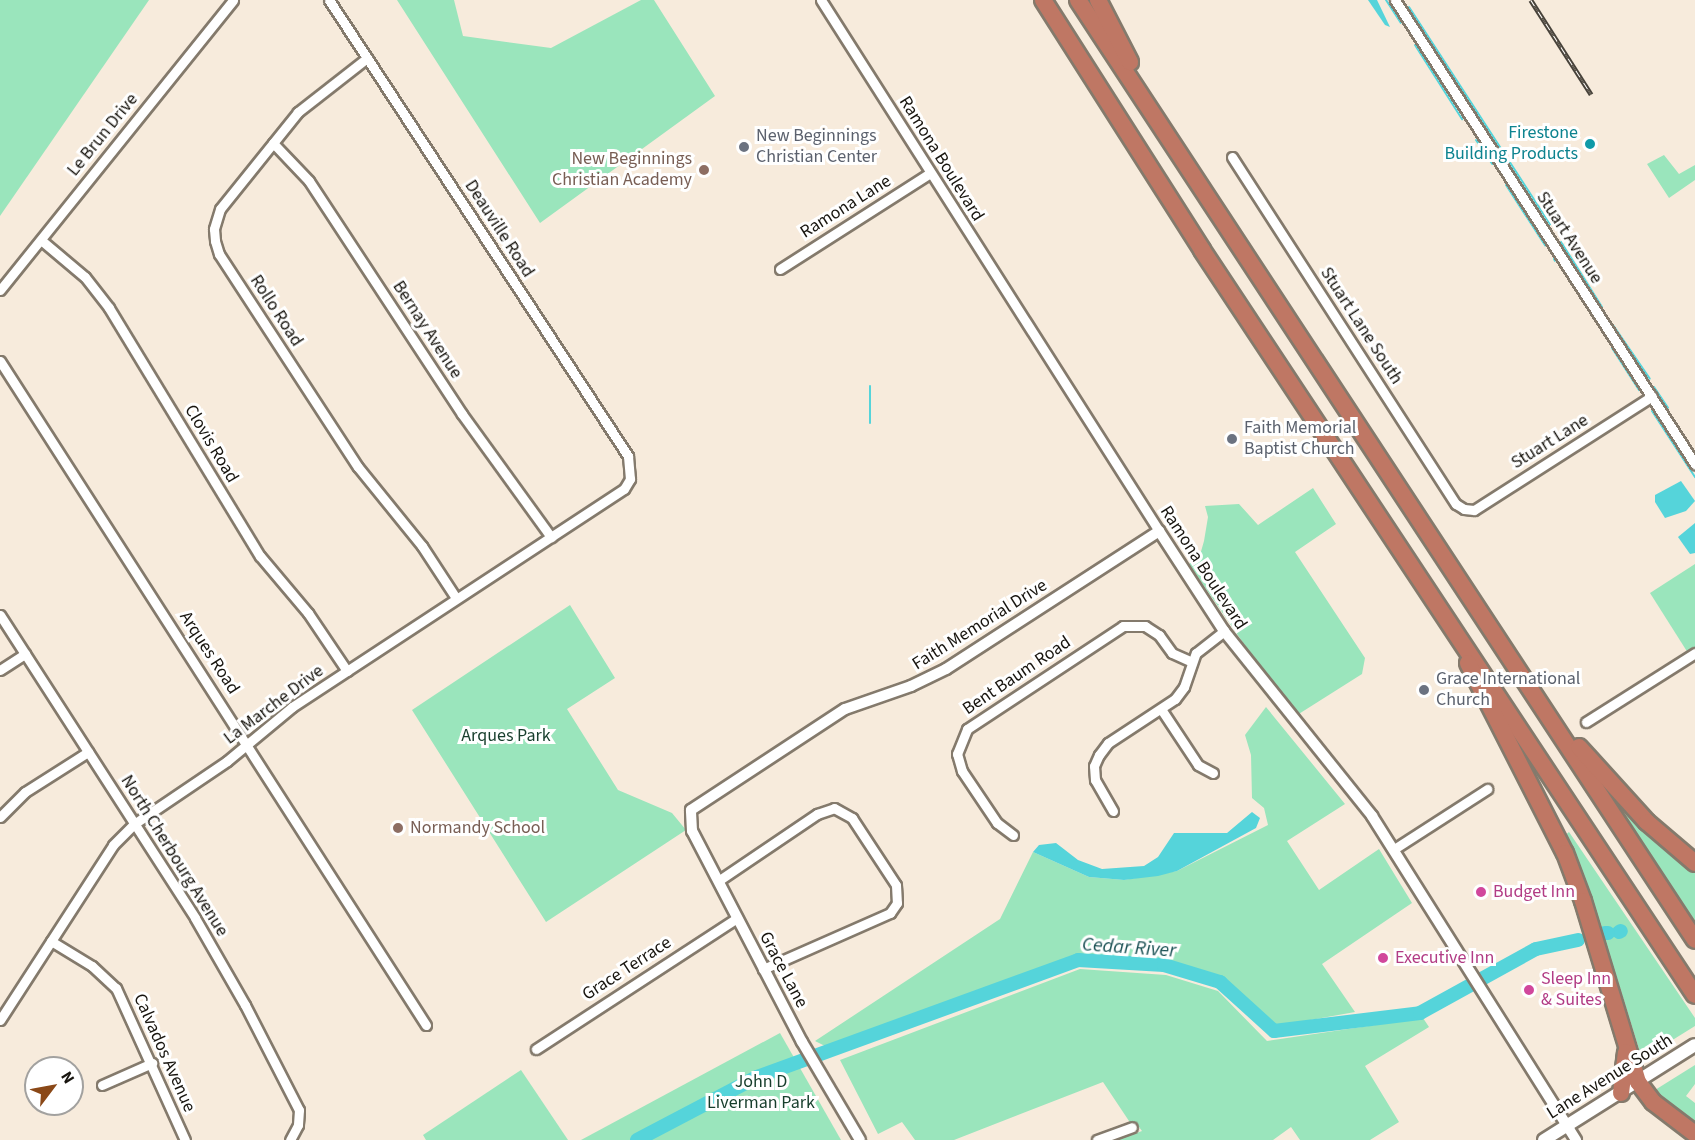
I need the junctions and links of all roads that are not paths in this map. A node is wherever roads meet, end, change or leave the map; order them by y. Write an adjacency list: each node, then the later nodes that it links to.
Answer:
1 (232, 0): 15 (street, Le Brun Drive)
2 (329, 0): 9 (street, Deauville Road)
3 (821, 0): 14 (street, Ramona Boulevard)
4 (1032, 0): 10 (highway)
5 (1043, 0): 10 (highway)
6 (1078, 0): 11 (highway)
7 (1098, 0): 11 (highway)
8 (1395, 0): 19 (street, Stuart Avenue)
9 (367, 58): 12 (street, Rollo Road); 21 (street, Deauville Road)
10 (1086, 66): 28 (highway)
11 (1150, 109): 34 (highway)
12 (273, 143): 24 (street, Bernay Avenue); 25 (street, Rollo Road)
13 (1232, 157): 22 (street, Stuart Lane South)
14 (930, 173): 16 (street, Ramona Lane); 23 (street, Ramona Boulevard)
15 (41, 240): 17 (street, Le Brun Drive); 33 (street, Clovis Road)
16 (780, 269)
17 (0, 290)
18 (0, 361): 37 (street, Arques Road)
19 (1652, 396): 20 (street, Stuart Avenue); 22 (street, Stuart Lane)
20 (1695, 464)
21 (630, 479): 24 (street, La Marche Drive)
22 (1464, 509)
23 (1159, 531): 27 (street, Ramona Boulevard); 41 (street, Faith Memorial Drive)
24 (551, 537): 25 (street, La Marche Drive)
25 (456, 598): 33 (street, La Marche Drive)
26 (0, 615): 30 (street, North Cherbourg Avenue)
27 (1224, 631): 31 (street); 46 (street, Ramona Boulevard)
28 (1457, 632): 53 (highway); 57 (highway)
29 (1695, 653): 36 (street)
30 (25, 654): 32 (street); 38 (street, North Cherbourg Avenue)
31 (1190, 661): 35 (street); 45 (street, Bent Baum Road)
32 (0, 670)
33 (347, 671): 37 (street, La Marche Drive)
34 (1524, 679): 47 (highway); 50 (highway)
35 (1161, 709): 39 (street); 42 (street)
36 (1586, 722)
37 (248, 744): 44 (street, La Marche Drive); 55 (street, Arques Road)
38 (88, 752): 43 (street); 44 (street, North Cherbourg Avenue)
39 (1213, 773)
40 (1487, 789): 46 (street)
41 (692, 810): 48 (street, Grace Lane)
42 (1113, 811)
43 (0, 817)
44 (134, 824): 51 (street, La Marche Drive); 67 (street, North Cherbourg Avenue)
45 (1013, 835)
46 (1394, 849): 63 (street, Ramona Boulevard)
47 (1695, 863)
48 (718, 881): 49 (street, Grace Lane); 52 (street)
49 (737, 918): 52 (street, Grace Lane); 58 (street, Grace Terrace)
50 (1695, 940)
51 (51, 941): 54 (street, La Marche Drive); 59 (street, Calvados Avenue)
52 (763, 969): 68 (street, Grace Lane)
53 (1695, 995)
54 (0, 1020)
55 (426, 1025)
56 (1695, 1045): 60 (main road, Lane Avenue South)
57 (1627, 1046): 60 (highway); 62 (highway)
58 (536, 1048)
59 (152, 1063): 61 (street); 66 (street, Calvados Avenue)
60 (1638, 1082): 62 (main road, Lane Avenue South); 65 (highway)
61 (102, 1085)
62 (1621, 1093): 63 (main road, Lane Avenue South)
63 (1567, 1126): 70 (main road, Lane Avenue South); 71 (street, Ramona Boulevard)
64 (1132, 1127): 69 (street)
65 (1695, 1134)
66 (185, 1140)
67 (290, 1140)
68 (860, 1140)
69 (1096, 1140)
70 (1544, 1140)
71 (1576, 1140)

